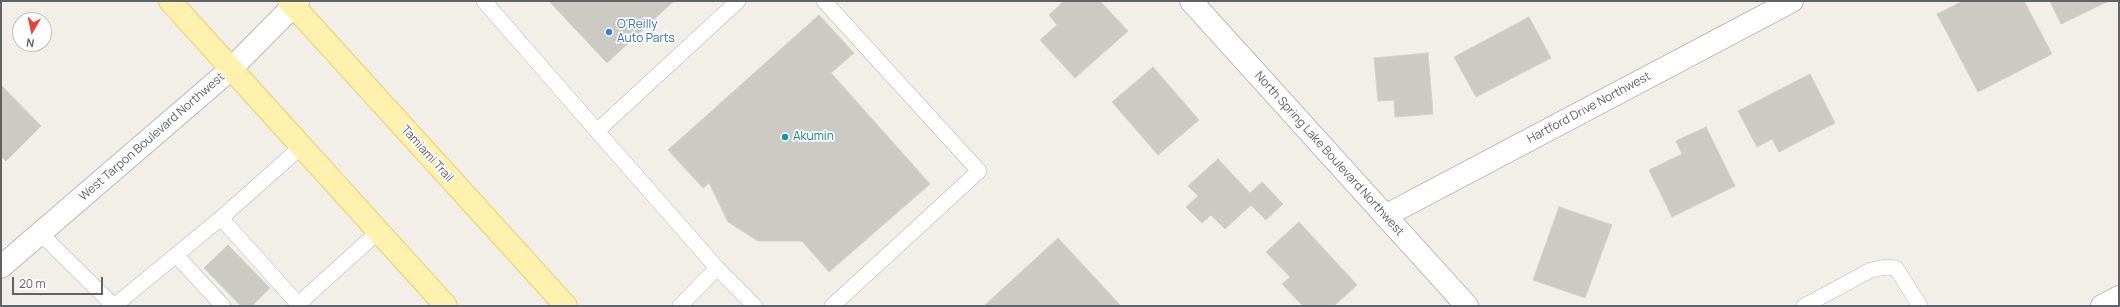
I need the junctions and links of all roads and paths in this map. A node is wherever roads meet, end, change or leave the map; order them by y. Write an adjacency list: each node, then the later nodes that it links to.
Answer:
1 (170, 1): 8 (main road)
2 (484, 1): 9 (lane)
3 (738, 1): 9 (lane)
4 (824, 1): 25 (lane)
5 (1190, 1): 11 (street, North Spring Lake Boulevard Northwest)
6 (1792, 1): 11 (street, Hartford Drive Northwest)
7 (294, 3): 8 (street, West Tarpon Boulevard Northwest); 22 (main road, Tamiami Trail)
8 (231, 69): 10 (main road); 14 (street, West Tarpon Boulevard Northwest)
9 (597, 131): 17 (lane)
10 (301, 148): 12 (lane); 13 (main road)
11 (1385, 216): 26 (street, North Spring Lake Boulevard Northwest)
12 (222, 218): 15 (lane); 19 (lane)
13 (378, 232): 19 (lane); 21 (main road)
14 (40, 233): 15 (lane); 16 (street, West Tarpon Boulevard Northwest)
15 (176, 255): 20 (lane)
16 (1, 267)
17 (717, 268): 23 (lane); 24 (lane)
18 (2119, 297): 29 (street)
19 (297, 305)
20 (223, 306)
21 (446, 306)
22 (566, 306)
23 (680, 306)
24 (755, 306)
25 (832, 306)
26 (1467, 306)
27 (1804, 306): 28 (lane)
28 (1920, 306)
29 (2102, 306)

